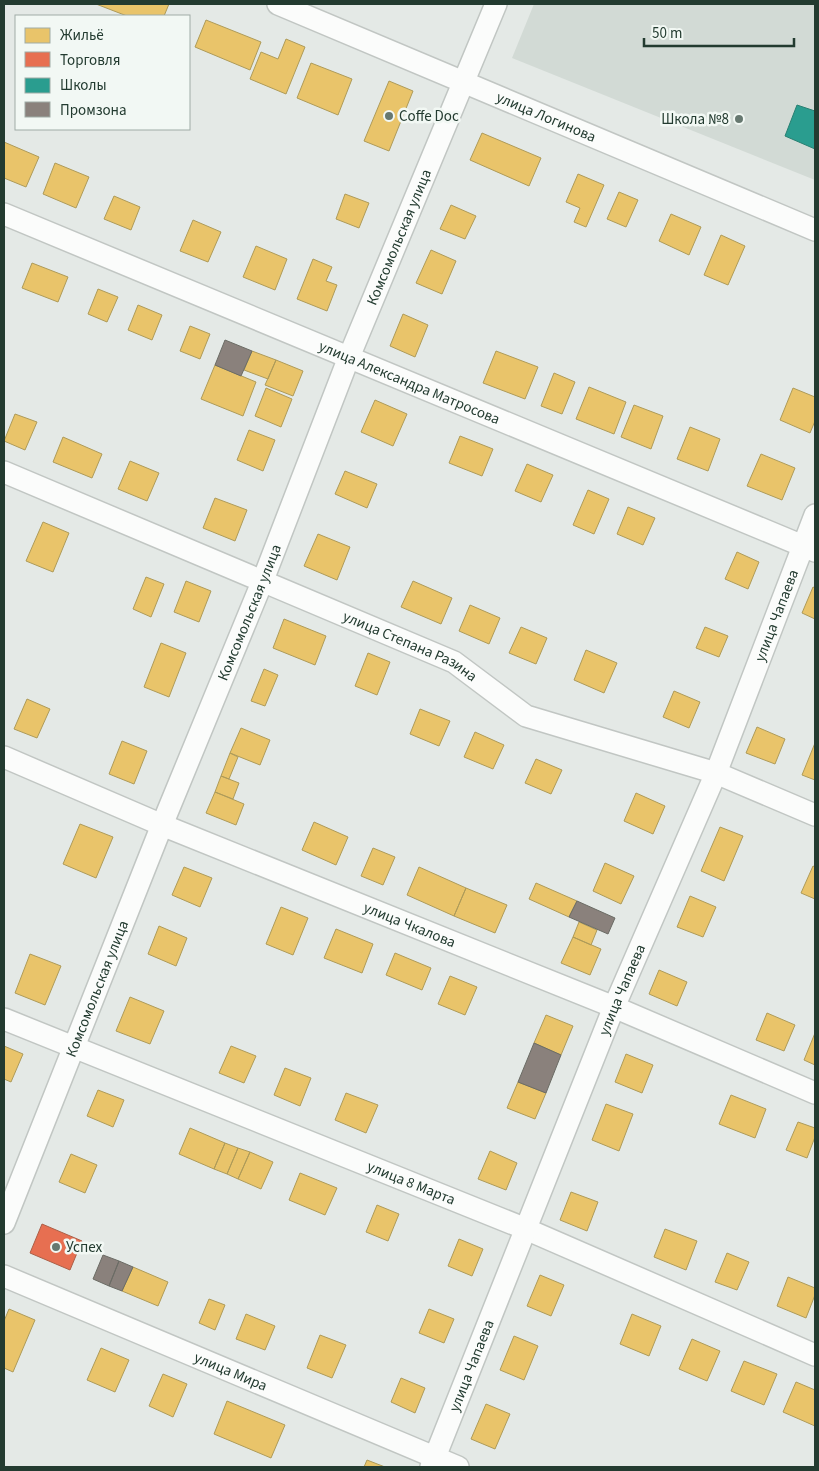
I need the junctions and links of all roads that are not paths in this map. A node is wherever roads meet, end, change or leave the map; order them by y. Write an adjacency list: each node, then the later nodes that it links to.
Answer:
1 (278, 4): 3 (street, улица Логинова)
2 (496, 4): 3 (street, Комсомольская улица)
3 (464, 81): 5 (street, улица Логинова); 6 (street, Комсомольская улица)
4 (4, 214): 6 (street, улица Александра Матросова)
5 (815, 230)
6 (349, 357): 9 (street, улица Александра Матросова); 10 (street, Комсомольская улица)
7 (4, 472): 10 (street, улица Степана Разина)
8 (815, 515): 9 (street, улица Чапаева)
9 (809, 549): 12 (street, улица Чапаева)
10 (263, 580): 12 (street, улица Степана Разина); 14 (street, Комсомольская улица)
11 (4, 757): 14 (street, улица Чкалова)
12 (716, 773): 13 (street, улица Степана Разина); 15 (street, улица Чапаева)
13 (815, 815)
14 (162, 825): 15 (street, улица Чкалова); 17 (street, Комсомольская улица)
15 (614, 1007): 18 (street, улица Чкалова); 20 (street, улица Чапаева)
16 (4, 1019): 17 (street, улица 8 Марта)
17 (75, 1048): 19 (street, Комсомольская улица); 20 (street, улица 8 Марта)
18 (815, 1094)
19 (4, 1223)
20 (526, 1230): 22 (street, улица 8 Марта); 23 (street, улица Чапаева)
21 (4, 1276): 23 (street, улица Мира)
22 (815, 1355)
23 (433, 1462): 24 (street, улица Мира)
24 (458, 1467)

